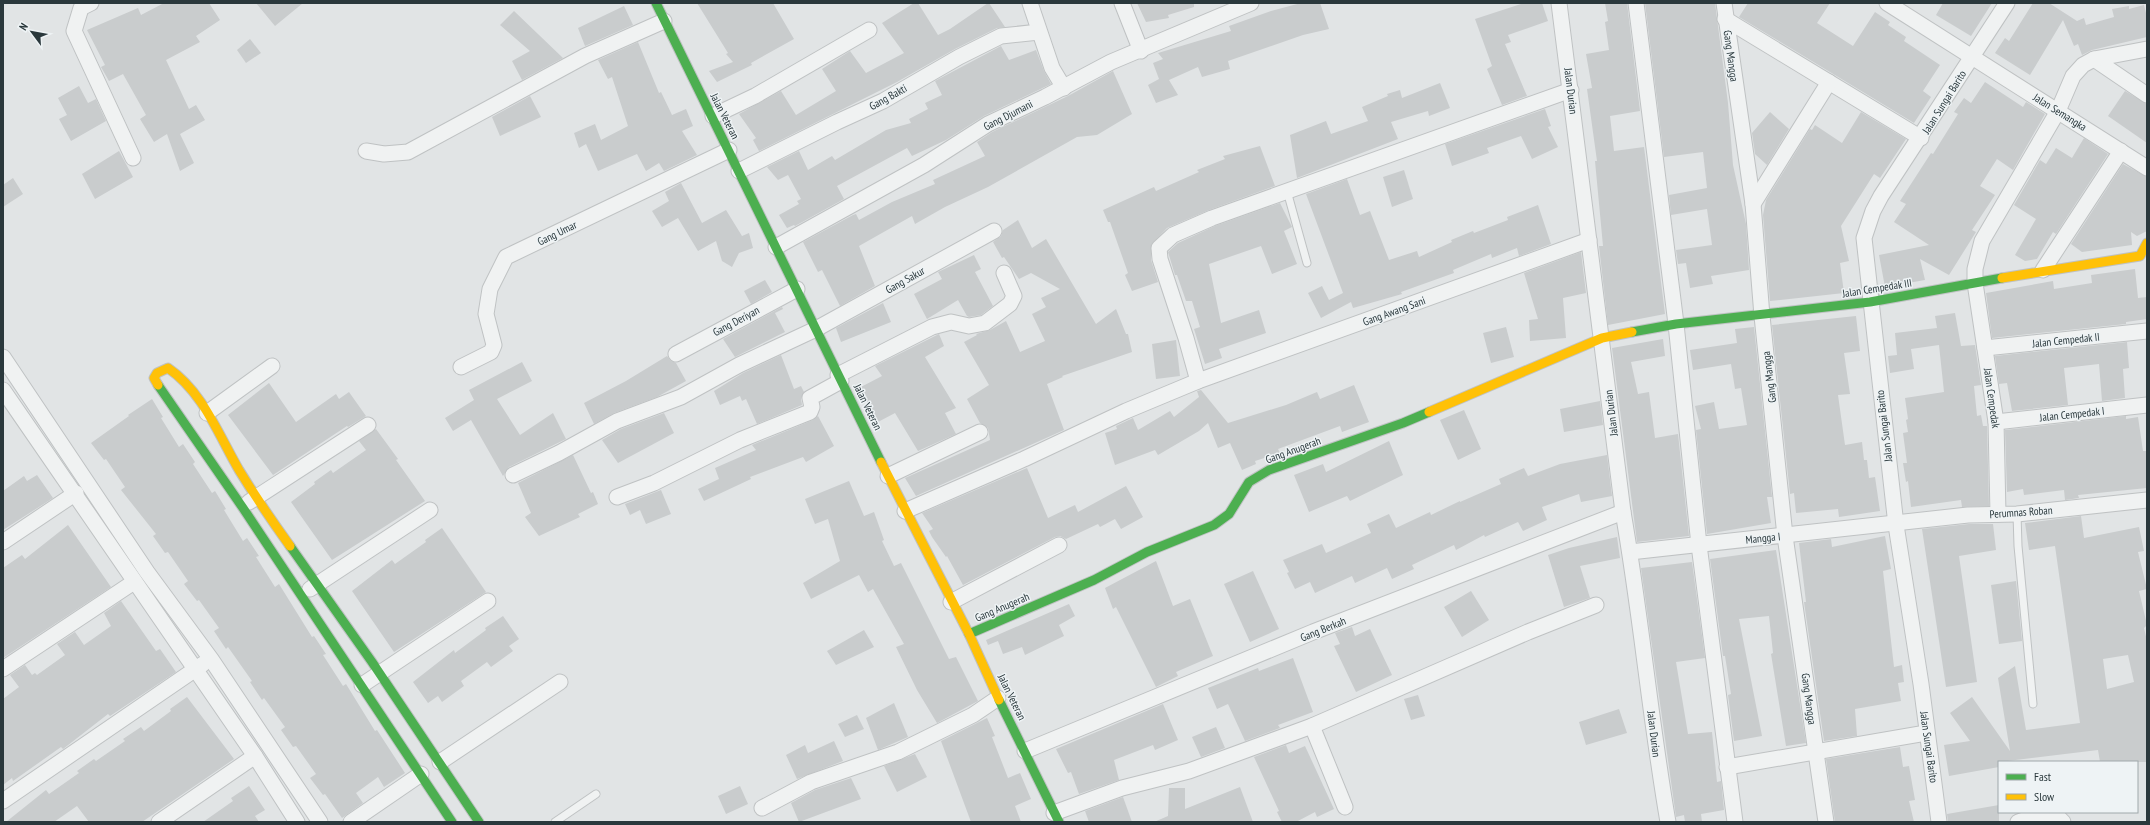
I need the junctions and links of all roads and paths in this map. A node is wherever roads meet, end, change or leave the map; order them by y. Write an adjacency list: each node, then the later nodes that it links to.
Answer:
1 (91, 3): 29 (street)
2 (656, 3): 12 (street, Jalan Veteran)
3 (1030, 3): 14 (street)
4 (1122, 3): 16 (street)
5 (1251, 3): 16 (street, Gang Djumani)
6 (1560, 3): 21 (street, Jalan Durian)
7 (1636, 3): 45 (street)
8 (1724, 3): 11 (street, Gang Mangga)
9 (2007, 3): 17 (street, Jalan Sungai Barito)
10 (1892, 4): 17 (street, Jalan Sungai Barito)
11 (1725, 19): 19 (street); 33 (street, Gang Mangga)
12 (664, 21): 24 (street, Jalan Veteran); 27 (street)
13 (869, 30): 24 (street)
14 (1039, 32): 20 (street); 31 (street, Gang Bakti)
15 (2147, 49): 18 (street)
16 (1141, 51): 20 (street, Gang Djumani)
17 (1972, 58): 23 (street, Jalan Semangka); 25 (street, Jalan Sungai Barito)
18 (2094, 59): 22 (street); 23 (street, Jalan Cempedak)
19 (1829, 82): 25 (street); 33 (street)
20 (1064, 88): 36 (street, Gang Djumani)
21 (1572, 90): 32 (street); 35 (street, Jalan Durian)
22 (2147, 95)
23 (2058, 111): 28 (street, Jalan Semangka); 41 (street, Jalan Cempedak)
24 (713, 116): 26 (street, Jalan Veteran)
25 (1921, 138): 43 (street, Jalan Sungai Barito)
26 (729, 150): 31 (street, Jalan Veteran); 53 (street, Gang Umar)
27 (366, 151)
28 (2121, 151): 30 (street, Jalan Semangka); 39 (street)
29 (133, 158)
30 (2147, 168)
31 (739, 171): 36 (street, Jalan Veteran)
32 (1287, 191): 38 (lane); 55 (street)
33 (1752, 204): 44 (street, Gang Mangga)
34 (994, 231): 46 (street, Gang Sakur)
35 (1589, 240): 48 (street, Jalan Durian); 55 (street, Gang Awang Sani)
36 (776, 247): 42 (street, Jalan Veteran)
37 (2145, 253): 39 (street, Jalan Cempedak III)
38 (1307, 263)
39 (2043, 270): 41 (street, Jalan Cempedak III)
40 (1004, 273): 54 (street)
41 (1975, 283): 43 (street, Jalan Cempedak III); 49 (street, Jalan Cempedak)
42 (797, 289): 46 (street, Jalan Veteran); 50 (street, Gang Deriyan)
43 (1870, 302): 44 (street, Jalan Cempedak III); 74 (street, Jalan Sungai Barito)
44 (1762, 316): 45 (street, Jalan Cempedak III); 75 (street, Gang Mangga)
45 (1676, 324): 48 (street, Jalan Cempedak III); 78 (street)
46 (816, 329): 54 (street, Jalan Veteran); 62 (street, Gang Sakur)
47 (2147, 332): 49 (street, Jalan Cempedak II)
48 (1602, 338): 71 (street, Jalan Durian); 86 (street, Gang Anugerah)
49 (1985, 348): 59 (street, Jalan Cempedak)
50 (676, 354)
51 (3, 358): 87 (street)
52 (272, 366): 58 (street)
53 (461, 368)
54 (840, 378): 63 (street, Jalan Veteran); 66 (street)
55 (1198, 381): 70 (street, Gang Awang Sani)
56 (3, 390): 64 (street)
57 (2147, 405): 59 (street, Jalan Cempedak I)
58 (207, 413): 65 (street); 68 (street)
59 (1996, 422): 72 (street, Jalan Cempedak)
60 (368, 426): 65 (street)
61 (980, 432): 63 (street)
62 (513, 475)
63 (888, 476): 70 (street, Jalan Veteran)
64 (76, 493): 76 (street); 80 (street)
65 (256, 497): 68 (street); 81 (street)
66 (617, 497)
67 (2147, 500): 73 (street, Perumnas Roban)
68 (243, 508): 82 (street)
69 (430, 510): 81 (street)
70 (905, 511): 84 (street, Jalan Veteran)
71 (1623, 512): 79 (street, Jalan Durian); 97 (street, Gang Berkah)
72 (1998, 514): 73 (street, Perumnas Roban); 74 (street, Perumnas Roban)
73 (2017, 514): 94 (lane)
74 (1896, 524): 75 (street, Mangga I); 96 (street, Jalan Sungai Barito)
75 (1785, 536): 78 (street, Mangga I); 98 (street, Gang Mangga)
76 (3, 542)
77 (1059, 545): 84 (street)
78 (1699, 545): 79 (street, Mangga I); 101 (street)
79 (1630, 552): 115 (street, Jalan Durian)
80 (134, 582): 88 (street); 89 (street)
81 (318, 584): 82 (street); 90 (street)
82 (300, 596): 92 (street)
83 (488, 601): 90 (street)
84 (952, 602): 86 (street, Jalan Veteran)
85 (1596, 605): 95 (street)
86 (969, 634): 93 (street, Jalan Veteran)
87 (211, 659): 89 (street); 110 (street)
88 (3, 669)
89 (195, 669): 99 (street); 104 (street)
90 (380, 673): 92 (street); 100 (street)
91 (560, 682): 100 (street)
92 (362, 685): 102 (street)
93 (998, 698): 97 (street, Jalan Veteran); 106 (street)
94 (2033, 704)
95 (1312, 726): 105 (street); 107 (street)
96 (1926, 733): 98 (street); 118 (street, Jalan Sungai Barito)
97 (1025, 751): 107 (street, Jalan Veteran)
98 (1816, 751): 101 (street); 117 (street, Gang Mangga)
99 (255, 756): 108 (street); 109 (street)
100 (440, 762): 113 (street)
101 (1727, 767): 116 (street)
102 (420, 774): 111 (street); 112 (street)
103 (596, 794): 114 (lane)
104 (3, 801)
105 (1345, 807)
106 (762, 808)
107 (1056, 818)
108 (159, 822)
109 (297, 822)
110 (320, 822)
111 (351, 822)
112 (452, 822)
113 (479, 822)
114 (555, 822)
115 (1668, 822)
116 (1735, 822)
117 (1826, 822)
118 (1939, 822)
119 (2018, 822): 120 (street)
120 (2063, 822)

